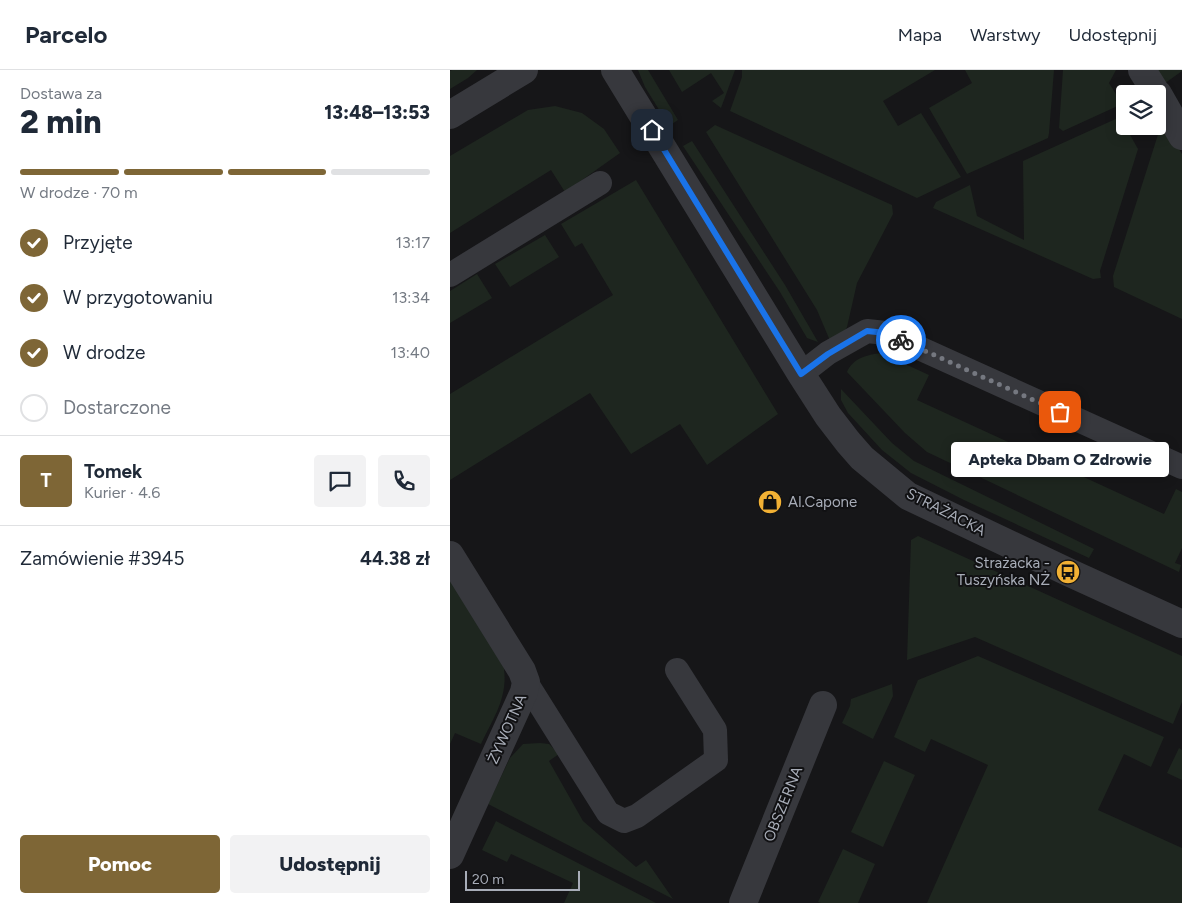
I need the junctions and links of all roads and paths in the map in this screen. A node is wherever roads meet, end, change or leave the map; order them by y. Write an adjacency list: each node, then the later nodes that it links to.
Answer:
1 (524, 70): 6 (street)
2 (615, 70): 10 (street, STRAŻACKA)
3 (1142, 70): 4 (street)
4 (1151, 85)
5 (1166, 109): 7 (street)
6 (450, 115)
7 (1182, 136)
8 (600, 183): 9 (lane)
9 (450, 275)
10 (801, 374): 11 (lane); 13 (street, STRAŻACKA)
11 (1182, 467)
12 (450, 555): 15 (street, ŻYWOTNA)
13 (1182, 624)
14 (677, 670): 15 (lane)
15 (526, 682): 17 (street, ŻYWOTNA)
16 (823, 705): 18 (street, OBSZERNA)
17 (450, 855)
18 (743, 903)

